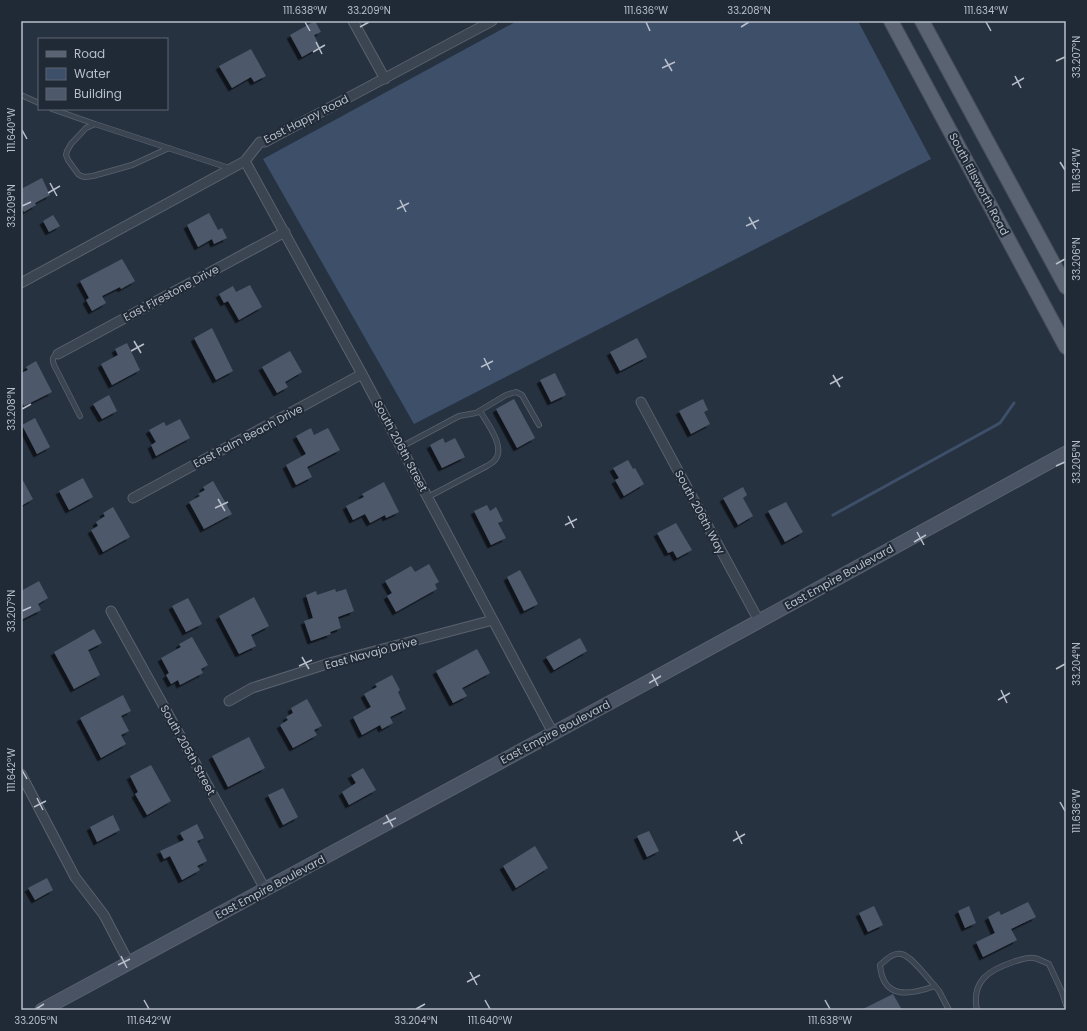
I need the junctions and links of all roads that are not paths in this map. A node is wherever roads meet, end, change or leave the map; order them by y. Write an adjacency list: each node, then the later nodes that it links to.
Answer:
1 (353, 21): 5 (street)
2 (492, 21): 5 (street, East Happy Road)
3 (891, 21): 16 (main road, South Ellsworth Road)
4 (922, 21): 15 (main road)
5 (385, 79): 11 (street, East Happy Road)
6 (21, 95): 7 (lane)
7 (38, 103)
8 (55, 110): 9 (lane)
9 (96, 124): 10 (lane); 10 (lane)
10 (169, 148): 12 (lane)
11 (245, 161): 12 (street, East Happy Road); 13 (street, South 206th Street)
12 (231, 169): 14 (street, East Happy Road)
13 (285, 232): 17 (street, East Firestone Drive); 18 (street, South 206th Street)
14 (21, 283)
15 (1066, 287)
16 (1066, 347)
17 (58, 354): 21 (lane)
18 (362, 374): 23 (street, South 206th Street); 26 (street, East Palm Beach Drive)
19 (641, 402): 29 (street, South 206th Way)
20 (480, 411): 22 (lane); 23 (lane); 25 (lane)
21 (80, 416)
22 (538, 425)
23 (401, 447): 25 (street, South 206th Street)
24 (1066, 453): 29 (main road, East Empire Boulevard)
25 (428, 497): 28 (street, South 206th Street)
26 (133, 498)
27 (112, 611): 33 (street, South 205th Street)
28 (493, 620): 30 (street, East Navajo Drive); 31 (street, South 206th Street)
29 (759, 621): 31 (main road, East Empire Boulevard)
30 (229, 701)
31 (553, 733): 33 (main road, East Empire Boulevard)
32 (21, 774): 34 (street)
33 (265, 889): 34 (main road, East Empire Boulevard)
34 (129, 963): 37 (main road, East Empire Boulevard)
35 (935, 986): 35 (lane); 38 (lane)
36 (1066, 1005): 39 (lane)
37 (42, 1010)
38 (949, 1010)
39 (977, 1010)

